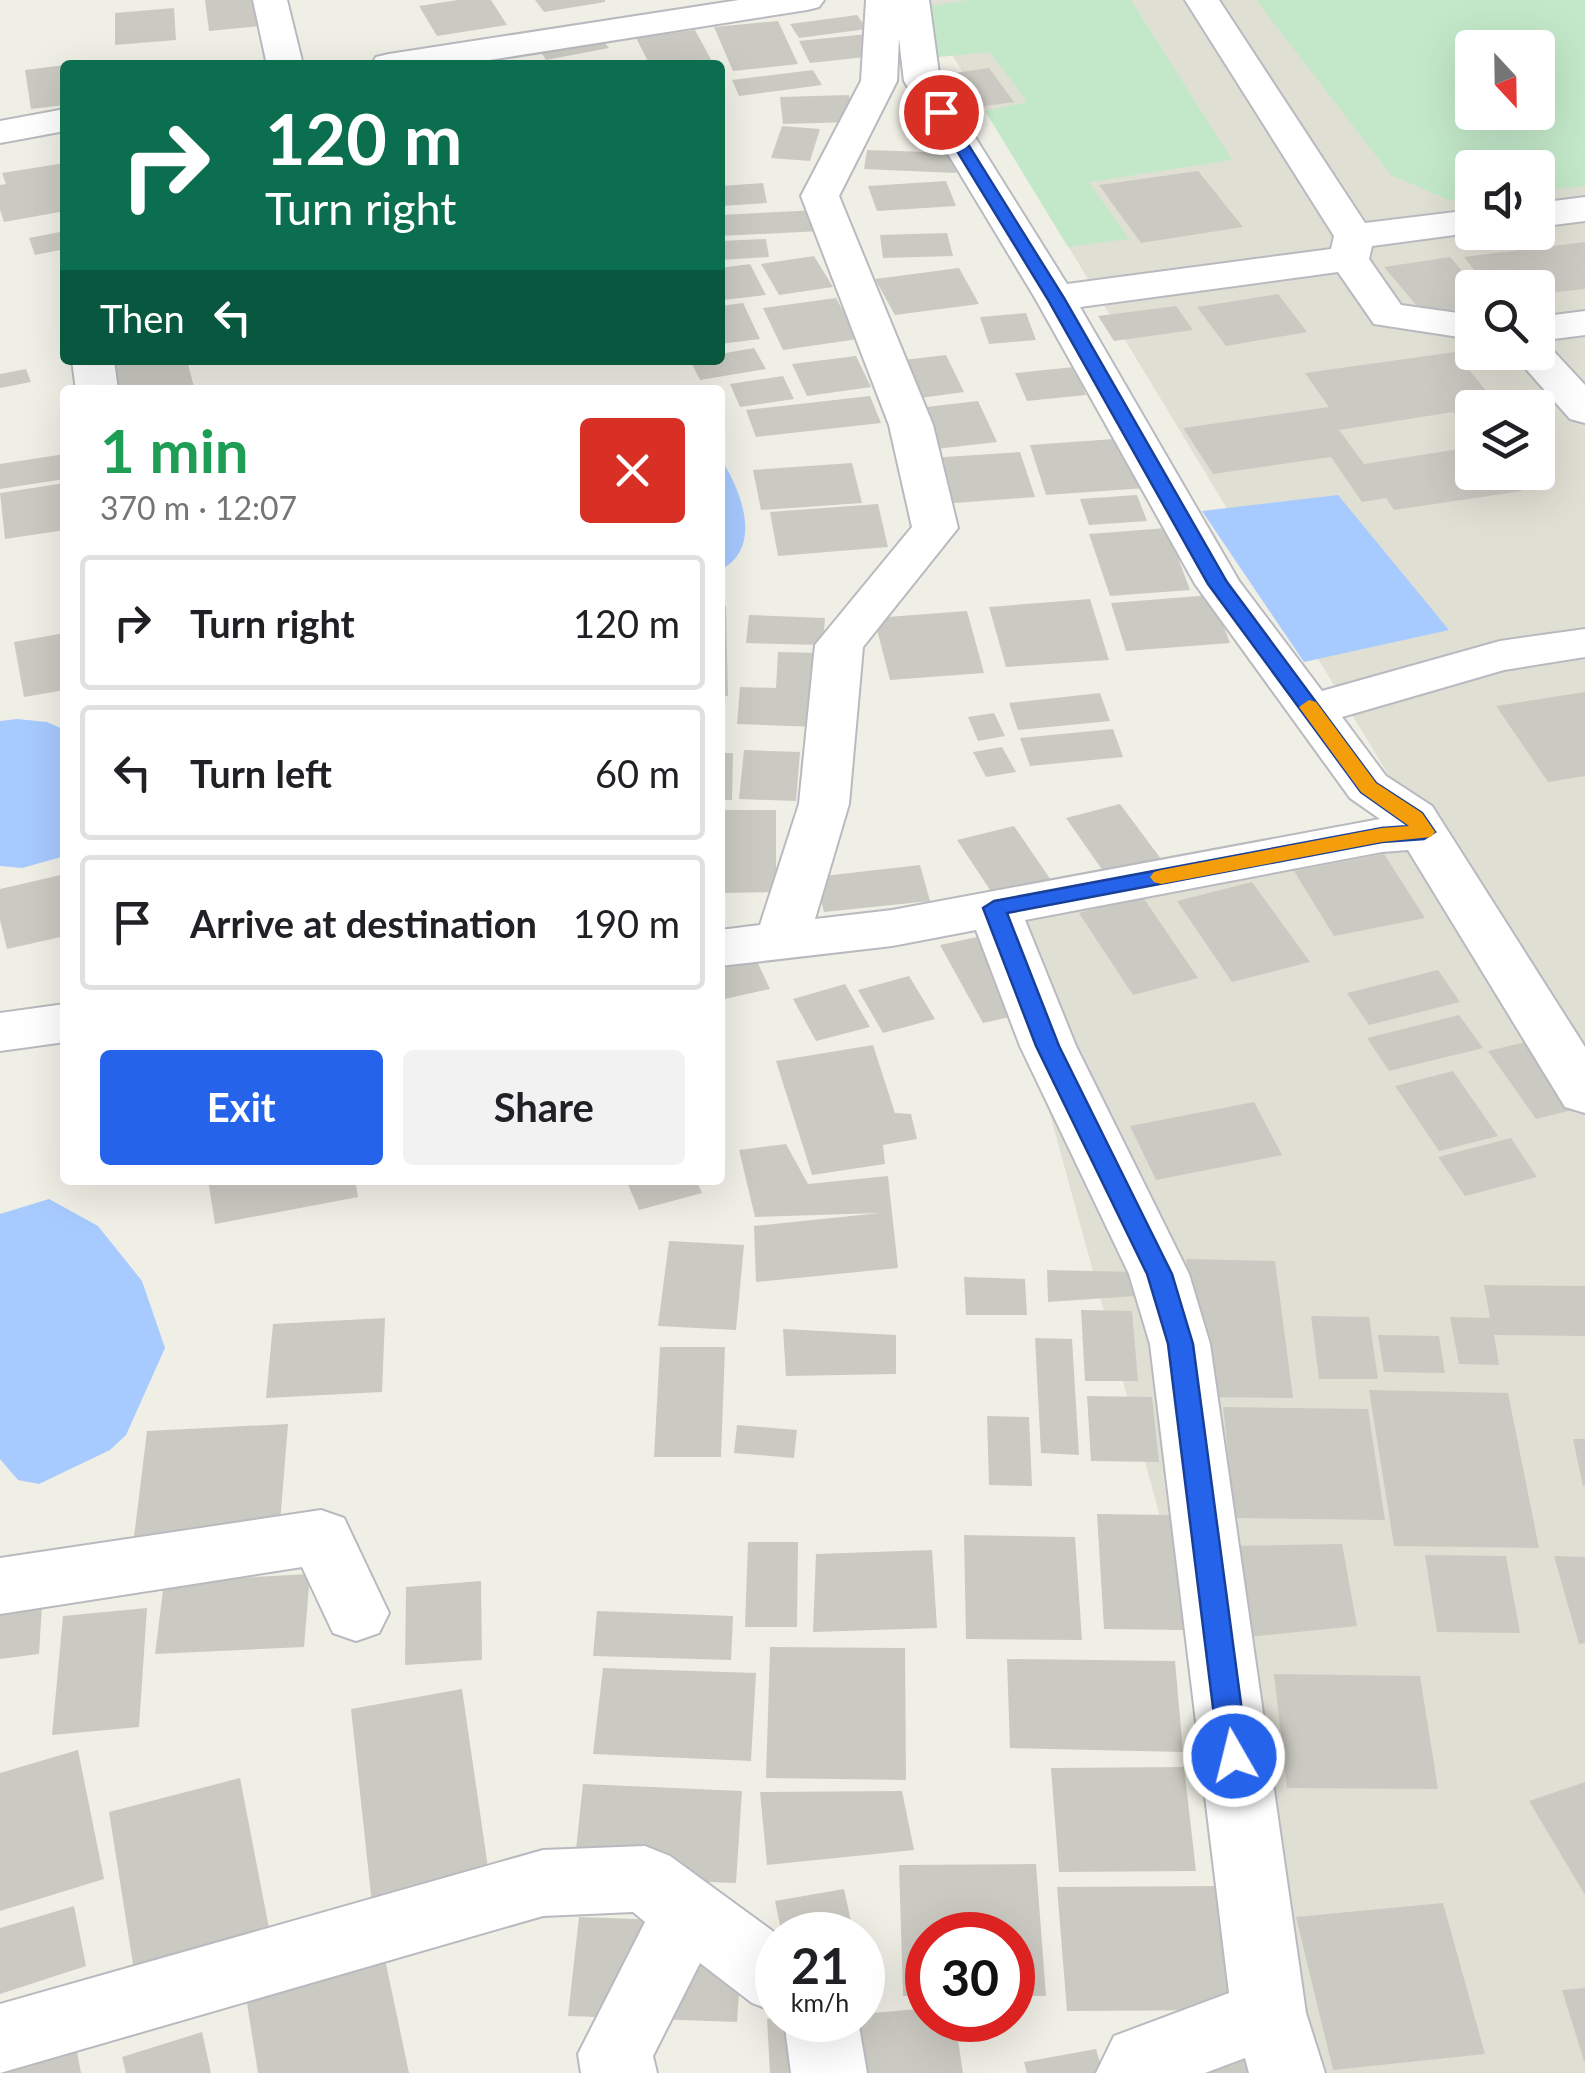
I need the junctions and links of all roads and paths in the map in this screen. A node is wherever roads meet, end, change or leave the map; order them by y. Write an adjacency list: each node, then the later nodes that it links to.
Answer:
1 (270, 0): 6 (street)
2 (807, 0): 7 (street)
3 (883, 0): 24 (street)
4 (912, 0): 14 (street)
5 (1202, 0): 13 (street)
6 (283, 60)
7 (421, 60)
8 (60, 121): 9 (street)
9 (0, 132)
10 (1585, 209): 11 (street)
11 (1555, 213)
12 (1455, 226): 13 (street)
13 (1351, 248): 14 (street); 16 (street)
14 (1055, 298): 21 (street)
15 (1585, 323): 17 (street)
16 (1455, 324)
17 (1555, 327)
18 (1548, 370): 19 (street)
19 (1585, 410)
20 (1585, 644): 21 (street)
21 (1311, 710): 22 (street)
22 (1424, 832): 23 (street); 28 (street)
23 (994, 908): 24 (street); 35 (street)
24 (782, 941): 25 (street)
25 (725, 947)
26 (60, 1024): 27 (street)
27 (0, 1032)
28 (1585, 1093)
29 (0, 1586): 30 (street)
30 (356, 1613)
31 (688, 1912): 32 (street); 33 (street); 36 (street)
32 (755, 1961)
33 (0, 2040)
34 (824, 2042): 37 (street)
35 (1278, 2043): 38 (street)
36 (619, 2073)
37 (829, 2073)
38 (1134, 2073)

